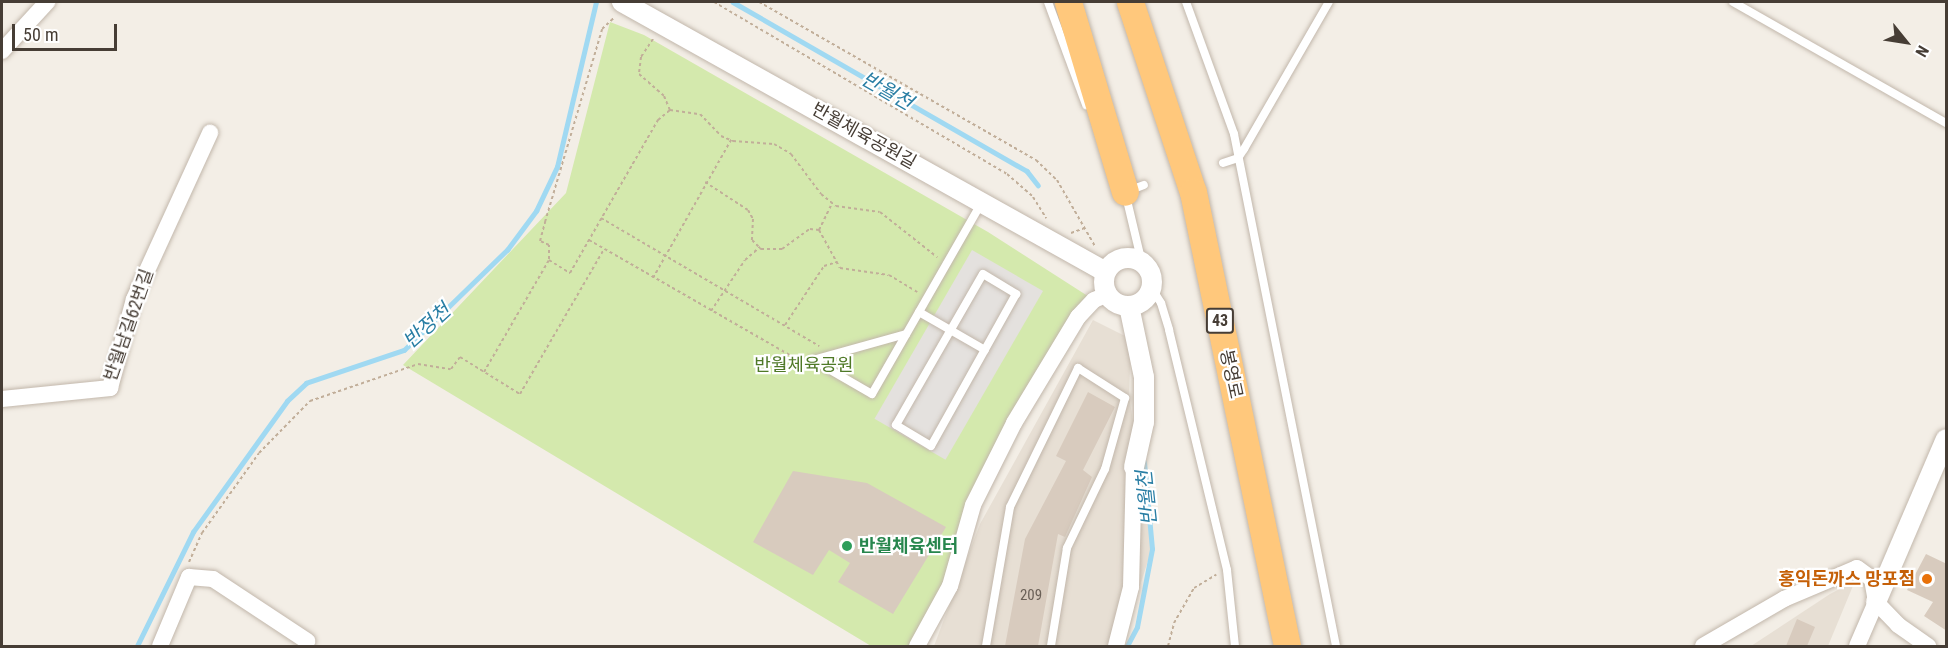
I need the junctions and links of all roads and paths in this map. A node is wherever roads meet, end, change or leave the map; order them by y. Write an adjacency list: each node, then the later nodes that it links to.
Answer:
1 (47, 2): 12 (street)
2 (714, 2): 24 (path)
3 (759, 2): 25 (path)
4 (1048, 2): 20 (lane)
5 (1068, 2): 20 (highway)
6 (1130, 2): 67 (highway, 봉영로 / 43)
7 (1186, 2): 17 (lane)
8 (1329, 2): 17 (lane)
9 (1733, 2): 14 (lane)
10 (626, 3): 11 (street, 반월체육공원길); 33 (path)
11 (663, 24): 13 (path); 21 (street, 반월체육공원길)
12 (2, 51)
13 (670, 110): 16 (path); 23 (path)
14 (1947, 123)
15 (210, 133): 53 (street, 반월남길62번길)
16 (731, 140): 19 (path); 22 (path)
17 (1238, 158): 18 (lane); 68 (lane)
18 (1223, 163)
19 (705, 183): 29 (path); 32 (path)
20 (1135, 189): 35 (lane)
21 (982, 202): 36 (lane); 37 (street, 반월체육공원길)
22 (832, 203): 26 (path); 36 (path)
23 (602, 218): 28 (path); 32 (path)
24 (1048, 221)
25 (1085, 228): 27 (path); 31 (path)
26 (819, 230): 29 (path); 34 (path)
27 (1061, 230)
28 (589, 240): 30 (path); 33 (path)
29 (759, 247): 40 (path)
30 (604, 249): 38 (path); 52 (path)
31 (1098, 251)
32 (665, 255): 38 (path); 40 (path)
33 (549, 260): 52 (path)
34 (837, 262): 42 (path); 46 (path)
35 (1142, 263): 37 (street); 39 (street)
36 (947, 264): 42 (lane)
37 (1106, 272): 41 (street)
38 (653, 278): 44 (path)
39 (1151, 287): 43 (street); 56 (lane)
40 (723, 290): 44 (path); 46 (path)
41 (1108, 294): 43 (street); 61 (street)
42 (928, 297): 45 (lane)
43 (1129, 306): 55 (street)
44 (711, 312): 51 (path)
45 (919, 312): 47 (lane); 48 (lane)
46 (785, 326): 50 (path)
47 (950, 330): 49 (lane); 49 (lane); 49 (lane)
48 (906, 334): 50 (lane); 51 (lane)
49 (986, 350)
50 (834, 354): 51 (lane)
51 (813, 360)
52 (484, 372): 57 (path)
53 (2, 399)
54 (1947, 439): 58 (street)
55 (1134, 467): 64 (street)
56 (1227, 570): 65 (path); 66 (lane)
57 (189, 578): 59 (street); 60 (street)
58 (1876, 602): 69 (street); 70 (street); 71 (street)
59 (305, 644)
60 (160, 646)
61 (917, 646)
62 (986, 646): 63 (lane)
63 (1051, 646)
64 (1116, 646)
65 (1168, 646)
66 (1235, 646)
67 (1287, 646)
68 (1336, 646)
69 (1703, 646)
70 (1857, 646)
71 (1928, 646)

